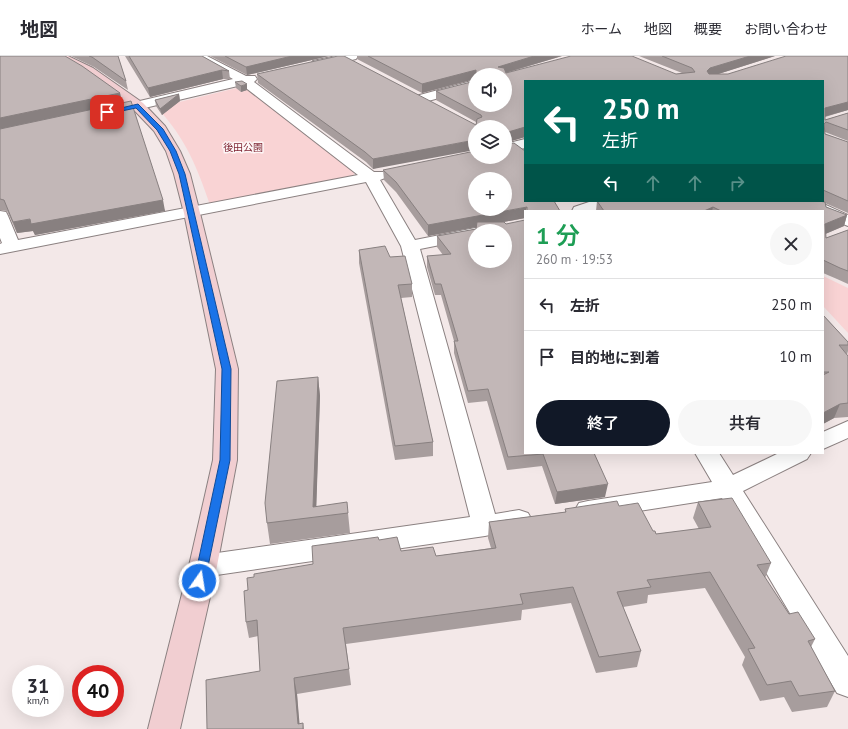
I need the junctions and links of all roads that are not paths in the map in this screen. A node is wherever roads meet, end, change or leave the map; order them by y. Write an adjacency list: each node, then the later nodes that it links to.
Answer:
1 (59, 56): 10 (street)
2 (198, 56): 6 (street)
3 (349, 59): 4 (street)
4 (306, 66)
5 (260, 77): 6 (street)
6 (245, 81): 10 (street); 16 (street)
7 (468, 86): 9 (street)
8 (407, 91): 9 (street)
9 (421, 99): 11 (street)
10 (138, 106): 12 (street); 21 (street)
11 (435, 106)
12 (99, 114)
13 (524, 143): 14 (street)
14 (512, 146)
15 (393, 172): 16 (street)
16 (371, 177): 21 (street); 26 (street)
17 (604, 202): 19 (street)
18 (805, 202): 20 (street)
19 (583, 210)
20 (817, 210)
21 (192, 213): 27 (street); 34 (street)
22 (824, 215): 24 (street)
23 (0, 216): 27 (street)
24 (846, 229)
25 (468, 234): 26 (street)
26 (410, 246): 33 (street)
27 (6, 248)
28 (848, 429): 29 (street)
29 (824, 441)
30 (708, 454): 32 (street)
31 (797, 454): 32 (street)
32 (728, 488): 33 (street); 35 (street)
33 (485, 526): 34 (street)
34 (203, 566): 36 (street)
35 (848, 683)
36 (164, 729)

